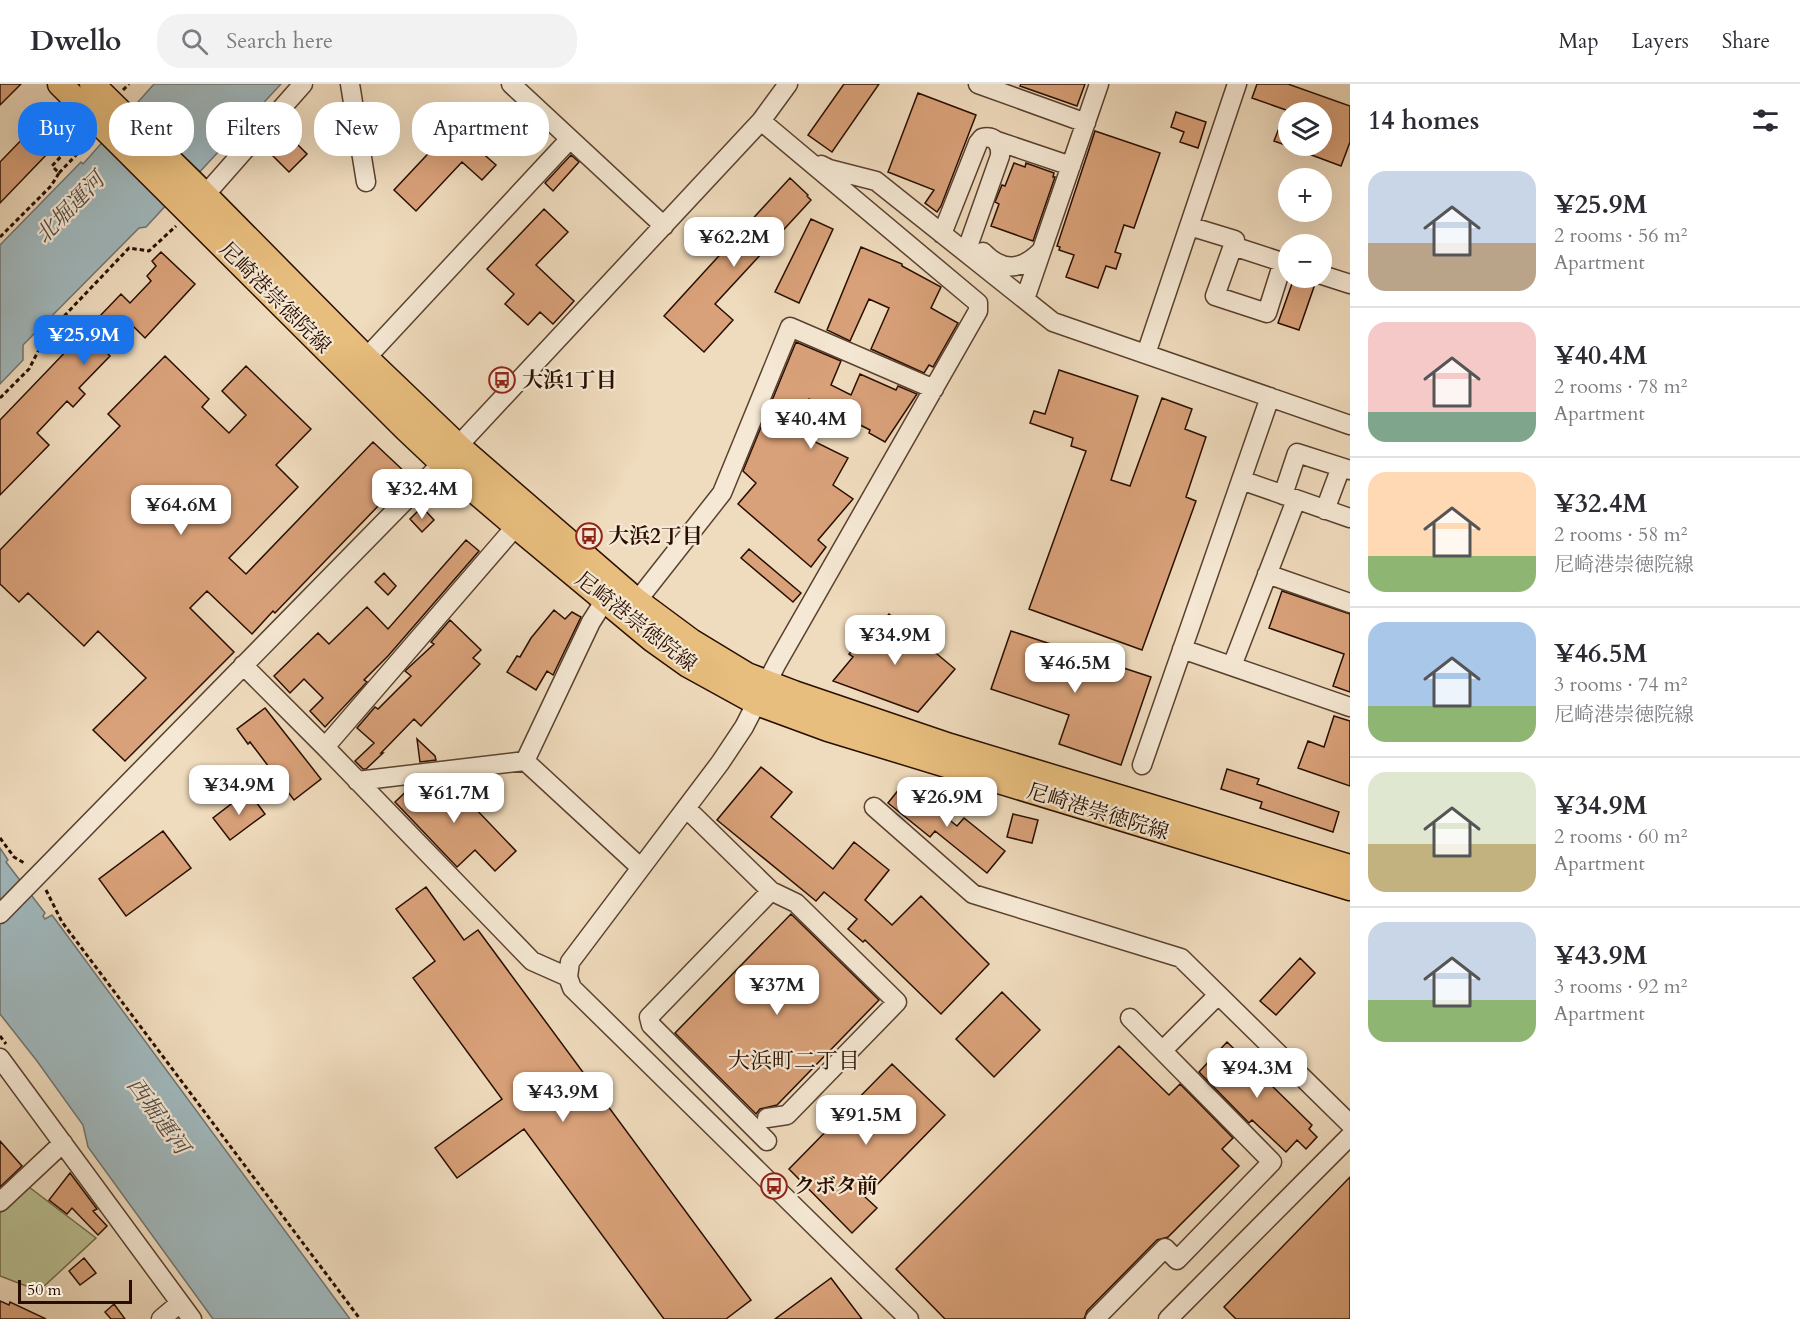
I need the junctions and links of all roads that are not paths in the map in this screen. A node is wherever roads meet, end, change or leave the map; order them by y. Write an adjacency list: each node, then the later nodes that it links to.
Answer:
1 (60, 84): 11 (main road)
2 (92, 84): 11 (main road)
3 (303, 84): 18 (street)
4 (350, 84): 17 (street)
5 (511, 84): 13 (street)
6 (788, 84): 10 (street)
7 (978, 84): 12 (street)
8 (1099, 84): 12 (street)
9 (1237, 84): 20 (street)
10 (762, 121): 15 (street); 19 (street)
11 (104, 123): 18 (main road)
12 (1086, 123): 16 (street)
13 (569, 140): 19 (street); 32 (street)
14 (997, 141): 16 (street); 21 (street); 22 (street)
15 (800, 154): 22 (street); 33 (street)
16 (1071, 166): 24 (street)
17 (366, 182)
18 (192, 199): 32 (main road, 尼崎港崇徳院線); 36 (main road, 尼崎港崇徳院線)
19 (664, 226): 36 (street)
20 (1189, 226): 23 (street); 31 (street)
21 (975, 227): 24 (street); 25 (street)
22 (942, 234): 25 (street)
23 (1233, 246): 26 (street); 29 (street)
24 (1042, 250): 30 (street)
25 (966, 252): 30 (street)
26 (1278, 260)
27 (1332, 278): 28 (street)
28 (1350, 284)
29 (1278, 285)
30 (1025, 299): 31 (street)
31 (1146, 354): 34 (street)
32 (366, 358): 36 (main road, 尼崎港崇徳院線)
33 (934, 389): 45 (street); 50 (street)
34 (1270, 397): 35 (street); 38 (street)
35 (1350, 425)
36 (450, 454): 42 (main road, 尼崎港崇徳院線); 45 (main road, 尼崎港崇徳院線); 48 (street)
37 (1346, 469): 39 (street); 40 (street)
38 (1241, 480): 39 (street); 47 (street)
39 (1290, 497): 40 (street); 43 (street)
40 (1325, 510): 41 (street)
41 (1350, 518)
42 (516, 526): 44 (main road, 尼崎港崇徳院線); 52 (street)
43 (1267, 574): 46 (street); 49 (street)
44 (605, 600): 50 (main road, 尼崎港崇徳院線); 53 (street)
45 (637, 601): 50 (main road, 尼崎港崇徳院線)
46 (1350, 603)
47 (1182, 649): 49 (street); 54 (street)
48 (243, 665): 52 (street); 62 (street)
49 (1232, 666): 51 (street)
50 (761, 693): 57 (street); 58 (main road, 尼崎港崇徳院線); 60 (main road, 尼崎港崇徳院線)
51 (1350, 707)
52 (326, 747): 55 (street)
53 (525, 761): 55 (street); 59 (street)
54 (1142, 765)
55 (357, 781): 63 (street)
56 (874, 807): 64 (street)
57 (686, 808): 59 (street); 61 (street)
58 (1350, 867)
59 (641, 868): 63 (street)
60 (1350, 888)
61 (771, 891): 68 (street); 71 (street)
62 (0, 915)
63 (568, 977): 77 (street)
64 (1218, 995): 66 (street); 69 (street)
65 (1130, 1018): 66 (street)
66 (1163, 1050): 78 (street)
67 (0, 1058): 72 (street)
68 (767, 1118)
69 (1350, 1124)
70 (1350, 1136): 79 (street)
71 (767, 1141)
72 (63, 1143): 73 (street); 74 (street)
73 (0, 1202)
74 (180, 1303): 75 (street); 76 (street)
75 (161, 1319)
76 (192, 1319)
77 (909, 1319)
78 (1095, 1319)
79 (1168, 1319)

